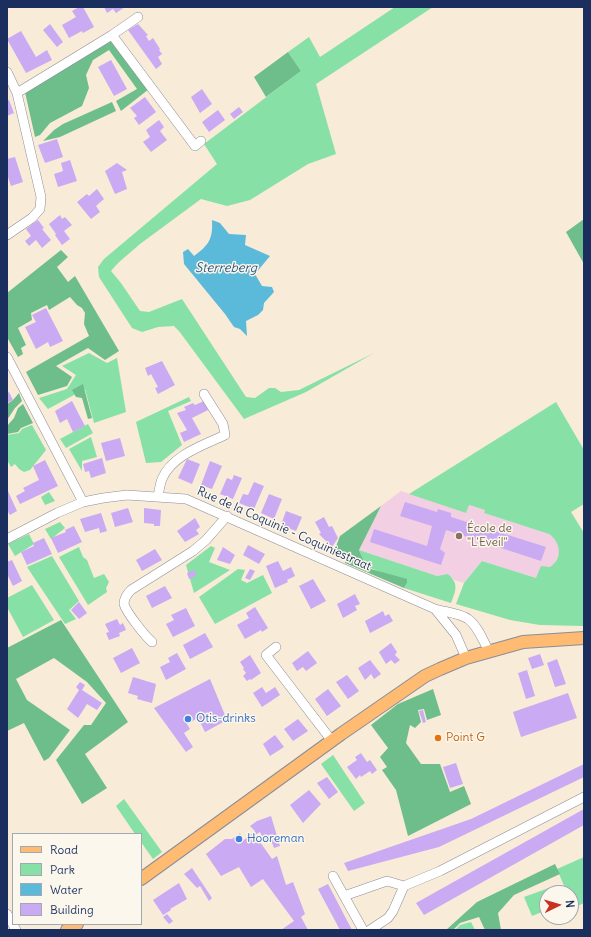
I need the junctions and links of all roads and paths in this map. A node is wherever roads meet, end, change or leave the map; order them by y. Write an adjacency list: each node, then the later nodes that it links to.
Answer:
1 (138, 17): 2 (street)
2 (112, 35): 4 (street); 5 (street)
3 (7, 72): 4 (street)
4 (17, 93): 6 (street)
5 (201, 141)
6 (7, 235)
7 (7, 357): 10 (street)
8 (204, 394): 9 (street)
9 (158, 497): 10 (street, Rue de la Coquinie - Coquiniestraat); 11 (street, Rue de la Coquinie - Coquiniestraat)
10 (83, 502): 12 (street, Rue de la Coquinie - Coquiniestraat)
11 (227, 516): 13 (street, Rue de la Coquinie - Coquiniestraat); 15 (street)
12 (7, 539)
13 (435, 609): 17 (street, Rue de la Coquinie - Coquiniestraat); 18 (street, Rue de la Coquinie - Coquiniestraat)
14 (584, 638): 17 (main road)
15 (152, 642)
16 (276, 647): 19 (street)
17 (489, 651): 18 (main road)
18 (466, 658): 19 (main road)
19 (332, 741): 22 (main road)
20 (584, 797): 23 (street)
21 (333, 876): 24 (street)
22 (142, 878)
23 (404, 886): 24 (street); 28 (street)
24 (344, 896): 27 (street)
25 (7, 914): 26 (street)
26 (12, 923)
27 (363, 930)
28 (370, 930)

